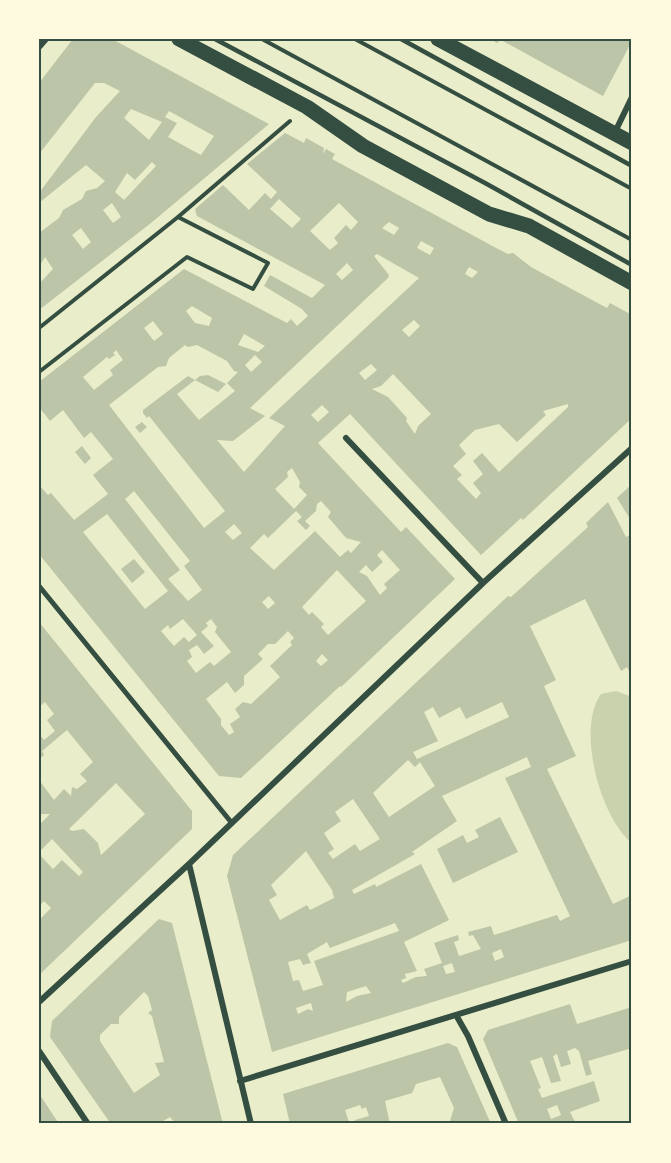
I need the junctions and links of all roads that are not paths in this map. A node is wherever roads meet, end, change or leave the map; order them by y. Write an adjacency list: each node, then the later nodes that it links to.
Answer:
1 (46, 39): 6 (street)
2 (179, 39): 12 (main road)
3 (215, 39): 11 (lane)
4 (401, 39): 10 (lane)
5 (438, 39): 8 (main road)
6 (39, 48)
7 (632, 97): 8 (street)
8 (614, 133): 9 (main road)
9 (632, 143)
10 (632, 166)
11 (632, 265)
12 (632, 283)
13 (346, 438): 15 (street)
14 (632, 448): 15 (street)
15 (483, 583): 17 (street)
16 (39, 586): 17 (street)
17 (231, 822): 18 (street)
18 (189, 864): 20 (street); 23 (street)
19 (632, 961): 21 (street)
20 (39, 1002)
21 (456, 1016): 23 (street); 26 (street)
22 (39, 1051): 24 (street)
23 (240, 1081): 25 (street)
24 (88, 1124)
25 (251, 1124)
26 (506, 1124)

